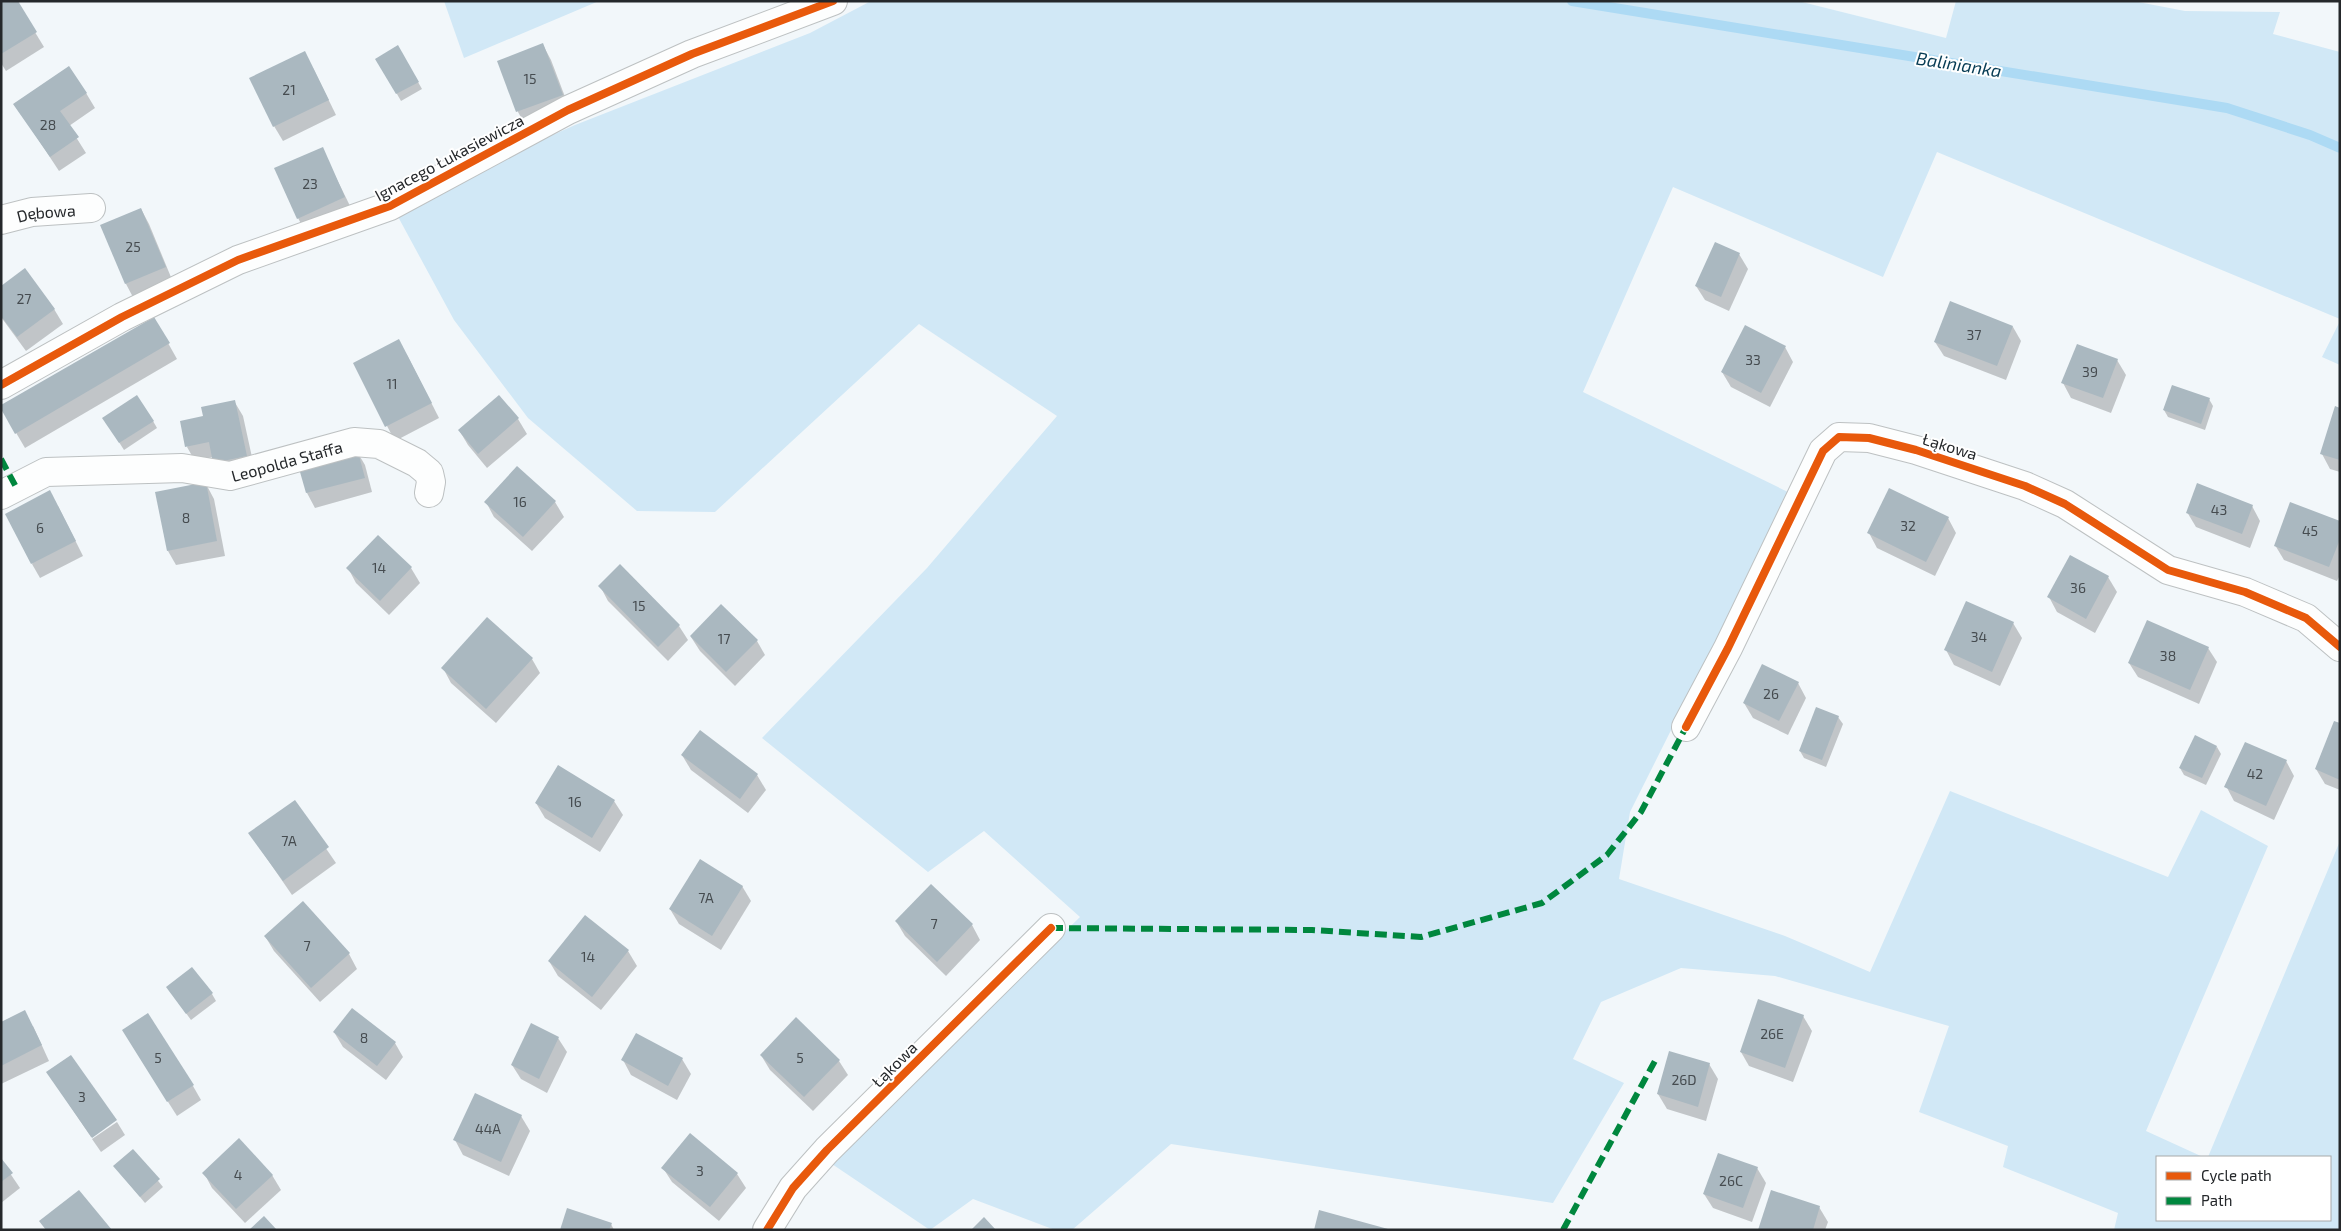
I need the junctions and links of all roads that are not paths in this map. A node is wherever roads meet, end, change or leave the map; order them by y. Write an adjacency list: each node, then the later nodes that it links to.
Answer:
1 (833, 1): 4 (street, Ignacego Łukasiewicza)
2 (91, 208): 3 (street, Dębowa)
3 (1, 220)
4 (1, 385)
5 (1, 494): 6 (street, Leopolda Staffa)
6 (428, 494)
7 (2340, 647): 8 (street, Łąkowa)
8 (1686, 727)
9 (1051, 928): 10 (street, Łąkowa)
10 (768, 1230)

